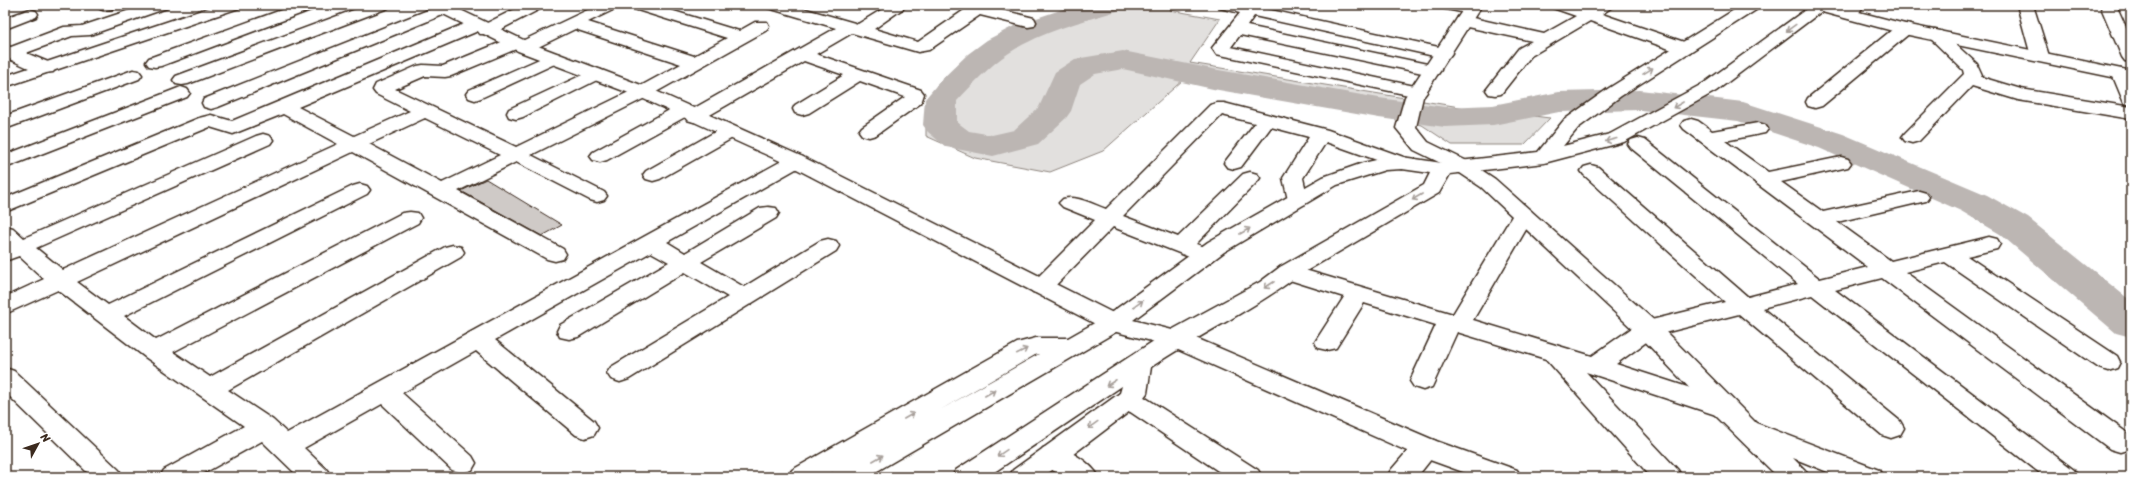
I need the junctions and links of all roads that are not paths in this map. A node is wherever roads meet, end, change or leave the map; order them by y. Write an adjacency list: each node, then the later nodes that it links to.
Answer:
1 (161, 5): 44 (street)
2 (233, 5): 51 (street)
3 (310, 5): 49 (street)
4 (536, 5): 32 (street)
5 (611, 5): 29 (street)
6 (637, 5): 38 (street)
7 (774, 5): 25 (street)
8 (821, 5): 25 (street)
9 (900, 5): 33 (street)
10 (1226, 5): 22 (street)
11 (1447, 5): 24 (street)
12 (1559, 5): 26 (street)
13 (1607, 5): 26 (street)
14 (1753, 5): 41 (street)
15 (2025, 5): 46 (street)
16 (2108, 5): 47 (street)
17 (375, 6): 28 (street); 87 (street)
18 (1819, 6): 23 (street); 79 (street, one-way to 79)
19 (440, 7): 28 (street); 32 (street)
20 (980, 7): 27 (street); 33 (street)
21 (31, 8): 30 (street)
22 (1253, 8): 34 (street); 36 (street); 43 (street)
23 (1853, 10): 35 (street)
24 (1470, 12): 39 (street); 43 (street)
25 (807, 14): 33 (street)
26 (1589, 15): 39 (street); 41 (street)
27 (1028, 22)
28 (413, 23): 32 (street); 66 (street)
29 (573, 23): 40 (street); 50 (street)
30 (5, 24)
31 (761, 26): 38 (street)
32 (482, 28): 40 (street); 67 (street)
33 (856, 29): 45 (street)
34 (1236, 29): 42 (street); 53 (street)
35 (1904, 29): 37 (street); 65 (street)
36 (1344, 32): 42 (street); 43 (street)
37 (1936, 35): 46 (street); 58 (street)
38 (741, 37): 50 (street)
39 (1545, 39): 60 (street)
40 (519, 45): 48 (street); 69 (street)
41 (1684, 48): 85 (street, one-way to 41)
42 (1332, 49): 52 (street); 53 (street)
43 (1446, 49): 52 (street)
44 (9, 52): 51 (street)
45 (803, 54): 55 (street); 72 (street)
46 (2040, 56): 57 (street)
47 (2131, 57)
48 (553, 58): 54 (street); 62 (street)
49 (155, 62)
50 (697, 63): 61 (street)
51 (47, 68): 59 (street)
52 (1432, 70): 63 (street)
53 (1317, 71): 63 (street)
54 (595, 74): 61 (street); 70 (street)
55 (859, 74): 68 (street); 76 (street)
56 (133, 75): 74 (street)
57 (2126, 75): 64 (street)
58 (1969, 79): 71 (street); 80 (street)
59 (5, 82)
60 (1495, 90)
61 (642, 92): 72 (street); 83 (street)
62 (475, 94)
63 (1416, 94): 91 (street)
64 (2131, 99)
65 (1815, 102)
66 (211, 103)
67 (284, 107): 82 (street); 102 (street)
68 (802, 109)
69 (425, 111): 82 (street); 83 (street)
70 (516, 113)
71 (2131, 113)
72 (688, 114): 77 (street); 84 (street)
73 (1267, 120): 78 (street); 88 (street); 106 (street)
74 (5, 123)
75 (1758, 129): 95 (street)
76 (869, 131)
77 (729, 132): 86 (street); 93 (street)
78 (1322, 134): 89 (street); 100 (street)
79 (1642, 134): 85 (street, one-way to 85); 121 (street)
80 (1912, 137)
81 (263, 140): 109 (street)
82 (354, 145): 97 (street); 120 (street)
83 (517, 155): 97 (street); 98 (street)
84 (600, 156)
85 (1544, 157): 91 (street)
86 (796, 161): 108 (street); 122 (street)
87 (5, 162)
88 (1234, 163)
89 (1402, 163): 91 (street); 100 (street)
90 (1841, 163): 95 (street)
91 (1453, 168): 104 (street); 119 (street, one-way to 119)
92 (1591, 171): 125 (street)
93 (653, 175)
94 (1250, 178): 112 (street)
95 (1764, 179): 107 (street)
96 (360, 190): 127 (street)
97 (442, 191): 114 (street)
98 (597, 196)
99 (1919, 197): 107 (street)
100 (1298, 200): 116 (street, one-way to 100)
101 (1070, 203): 106 (street)
102 (5, 206)
103 (768, 213): 117 (street)
104 (1523, 216): 129 (street); 130 (street)
105 (410, 218): 136 (street)
106 (1108, 218): 112 (street); 122 (street)
107 (1818, 220): 118 (street)
108 (650, 242): 117 (street); 132 (street)
109 (11, 244): 120 (street)
110 (1989, 244): 115 (street)
111 (828, 246): 124 (street)
112 (1182, 246): 116 (street)
113 (453, 252): 144 (street)
114 (555, 254)
115 (1948, 254): 118 (street); 138 (street)
116 (1205, 255): 128 (street, one-way to 116)
117 (686, 263): 124 (street); 131 (street)
118 (1886, 270): 121 (street); 152 (street)
119 (1288, 272): 123 (street); 133 (street, one-way to 133)
120 (61, 281): 126 (street); 127 (street)
121 (1815, 286): 125 (street); 171 (street)
122 (1042, 287): 128 (street)
123 (1358, 293): 129 (street); 134 (street)
124 (745, 297): 141 (street)
125 (1742, 305): 130 (street); 151 (street)
126 (5, 306)
127 (107, 315): 136 (street)
128 (1112, 322): 133 (street); 135 (street)
129 (1454, 323): 137 (street); 143 (street)
130 (1648, 329): 140 (street); 147 (street)
131 (569, 331)
132 (478, 339): 145 (street); 149 (street)
133 (1175, 339): 139 (street); 154 (street)
134 (1327, 342)
135 (1071, 346): 160 (street, one-way to 135); 161 (street, one-way to 135)
136 (154, 351): 144 (street)
137 (1555, 354): 140 (street); 168 (street)
138 (2108, 362)
139 (1139, 364): 146 (street); 162 (street, one-way to 162)
140 (1596, 366): 147 (street)
141 (620, 374)
142 (5, 377): 157 (street)
143 (1423, 381)
144 (209, 389): 148 (street)
145 (384, 391): 153 (street); 156 (street)
146 (1129, 399): 155 (street, one-way to 155); 165 (street)
147 (1725, 409): 150 (street)
148 (264, 427): 153 (street); 158 (street)
149 (585, 428)
150 (1746, 428): 169 (street); 170 (street)
151 (1891, 428)
152 (2120, 442)
153 (286, 446): 159 (street)
154 (1426, 448): 166 (street); 167 (street)
155 (1053, 455): 163 (street); 164 (street)
156 (462, 463)
157 (109, 477)
158 (174, 477)
159 (317, 477)
160 (802, 477)
161 (844, 477)
162 (966, 477)
163 (1023, 477)
164 (1085, 477)
165 (1248, 477)
166 (1401, 477)
167 (1507, 477)
168 (1668, 477)
169 (1795, 477)
170 (1869, 477)
171 (2064, 477)

